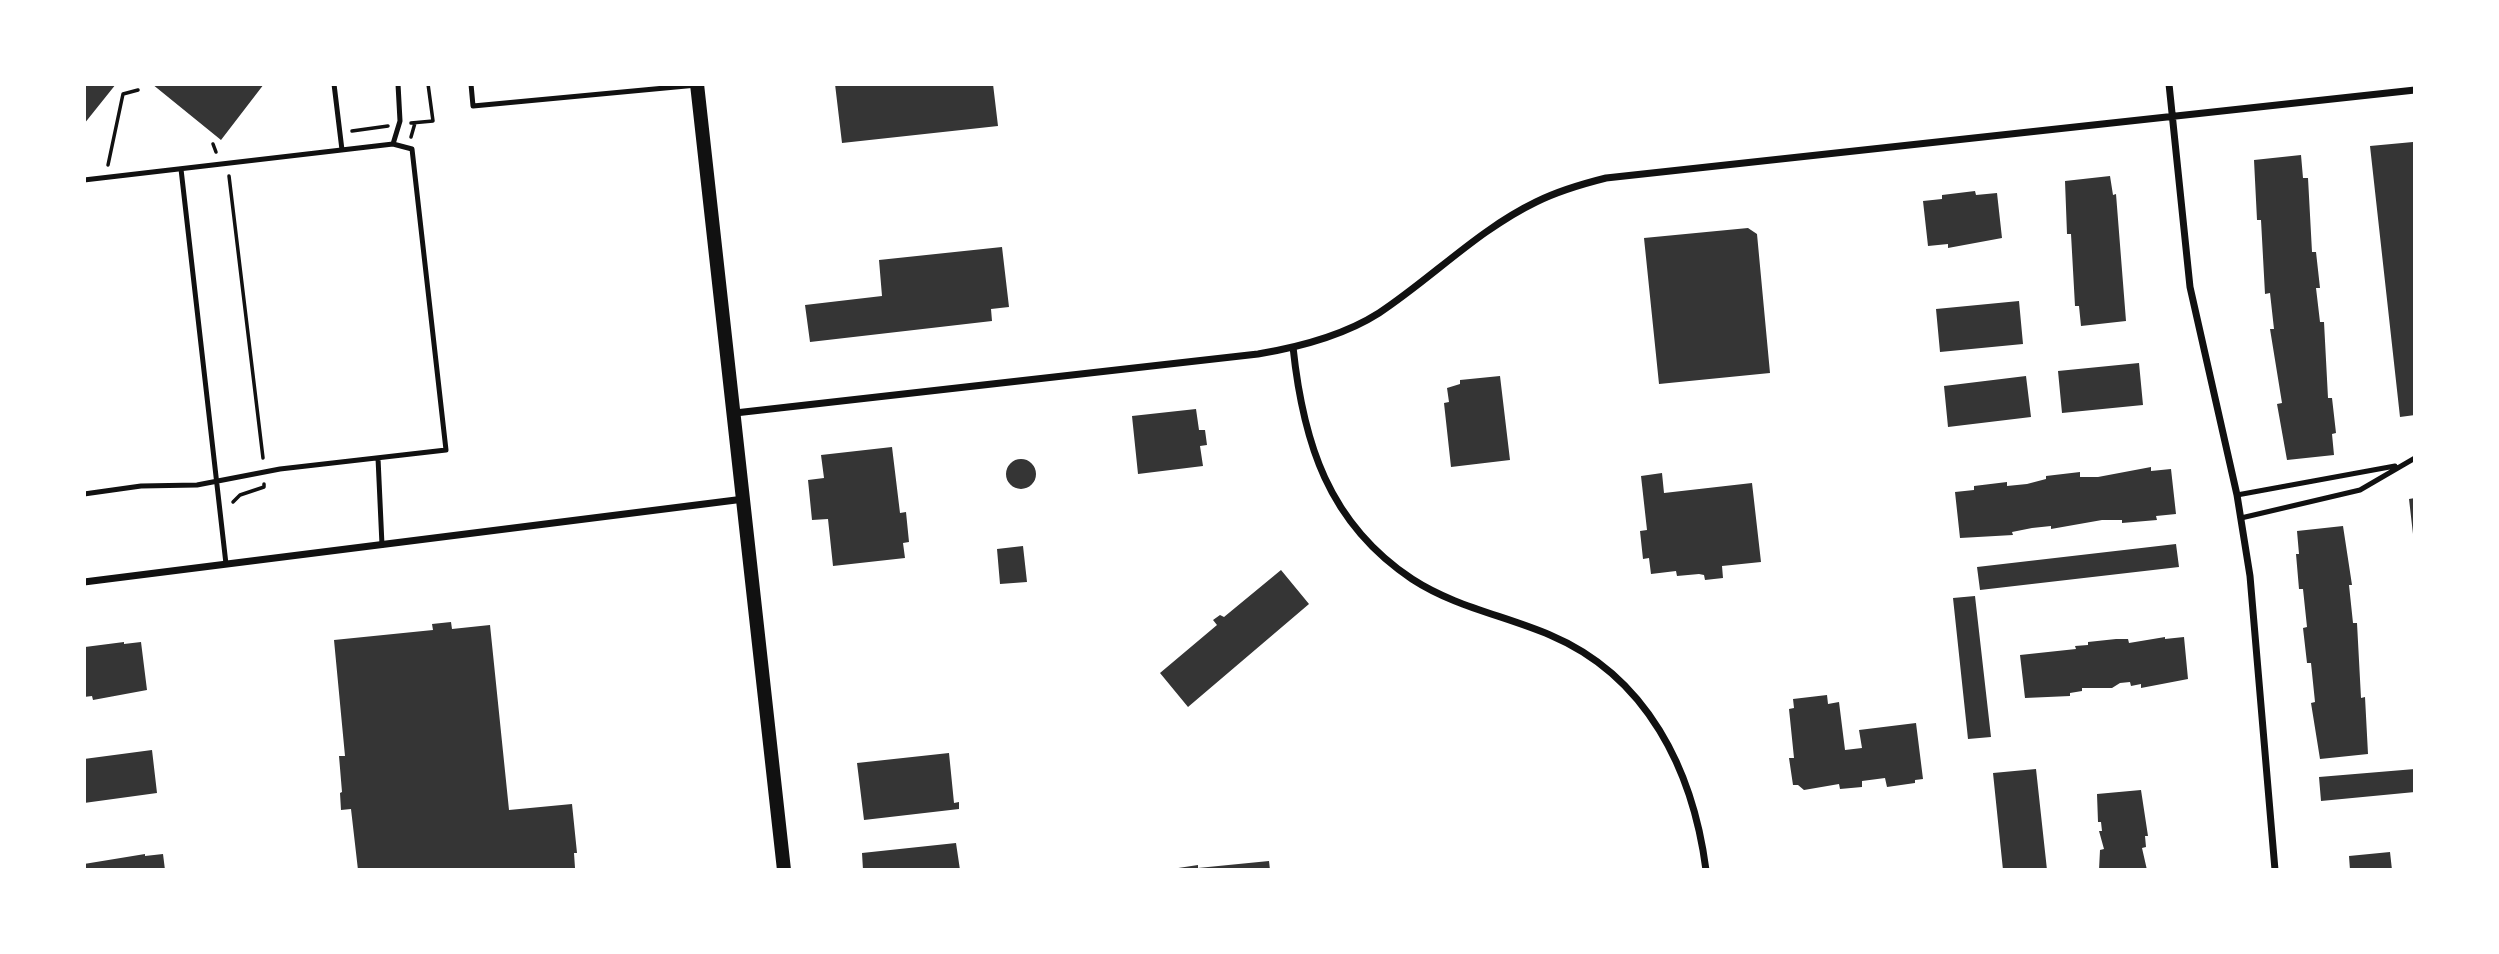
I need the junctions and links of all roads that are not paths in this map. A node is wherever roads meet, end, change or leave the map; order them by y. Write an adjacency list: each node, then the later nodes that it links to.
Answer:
1 (334, 84): 9 (lane)
2 (398, 84): 8 (lane)
3 (471, 84): 4 (lane)
4 (697, 84): 13 (main road)
5 (2169, 84): 7 (street)
6 (2415, 90): 7 (street)
7 (2172, 117): 12 (street); 19 (street)
8 (393, 144): 9 (lane); 14 (lane)
9 (342, 150): 10 (lane)
10 (181, 169): 11 (lane); 17 (lane)
11 (84, 180)
12 (1293, 347): 13 (street); 26 (street)
13 (735, 413): 20 (main road)
14 (379, 458): 17 (lane); 22 (lane)
15 (2415, 458): 16 (lane)
16 (2399, 466): 19 (lane); 21 (lane)
17 (216, 482): 18 (lane); 23 (lane)
18 (84, 494)
19 (2237, 495): 21 (street)
20 (744, 499): 22 (street); 25 (main road)
21 (2241, 518): 27 (street)
22 (382, 545): 23 (street)
23 (226, 564): 24 (street)
24 (84, 582)
25 (784, 870)
26 (1706, 870)
27 (2275, 870)

